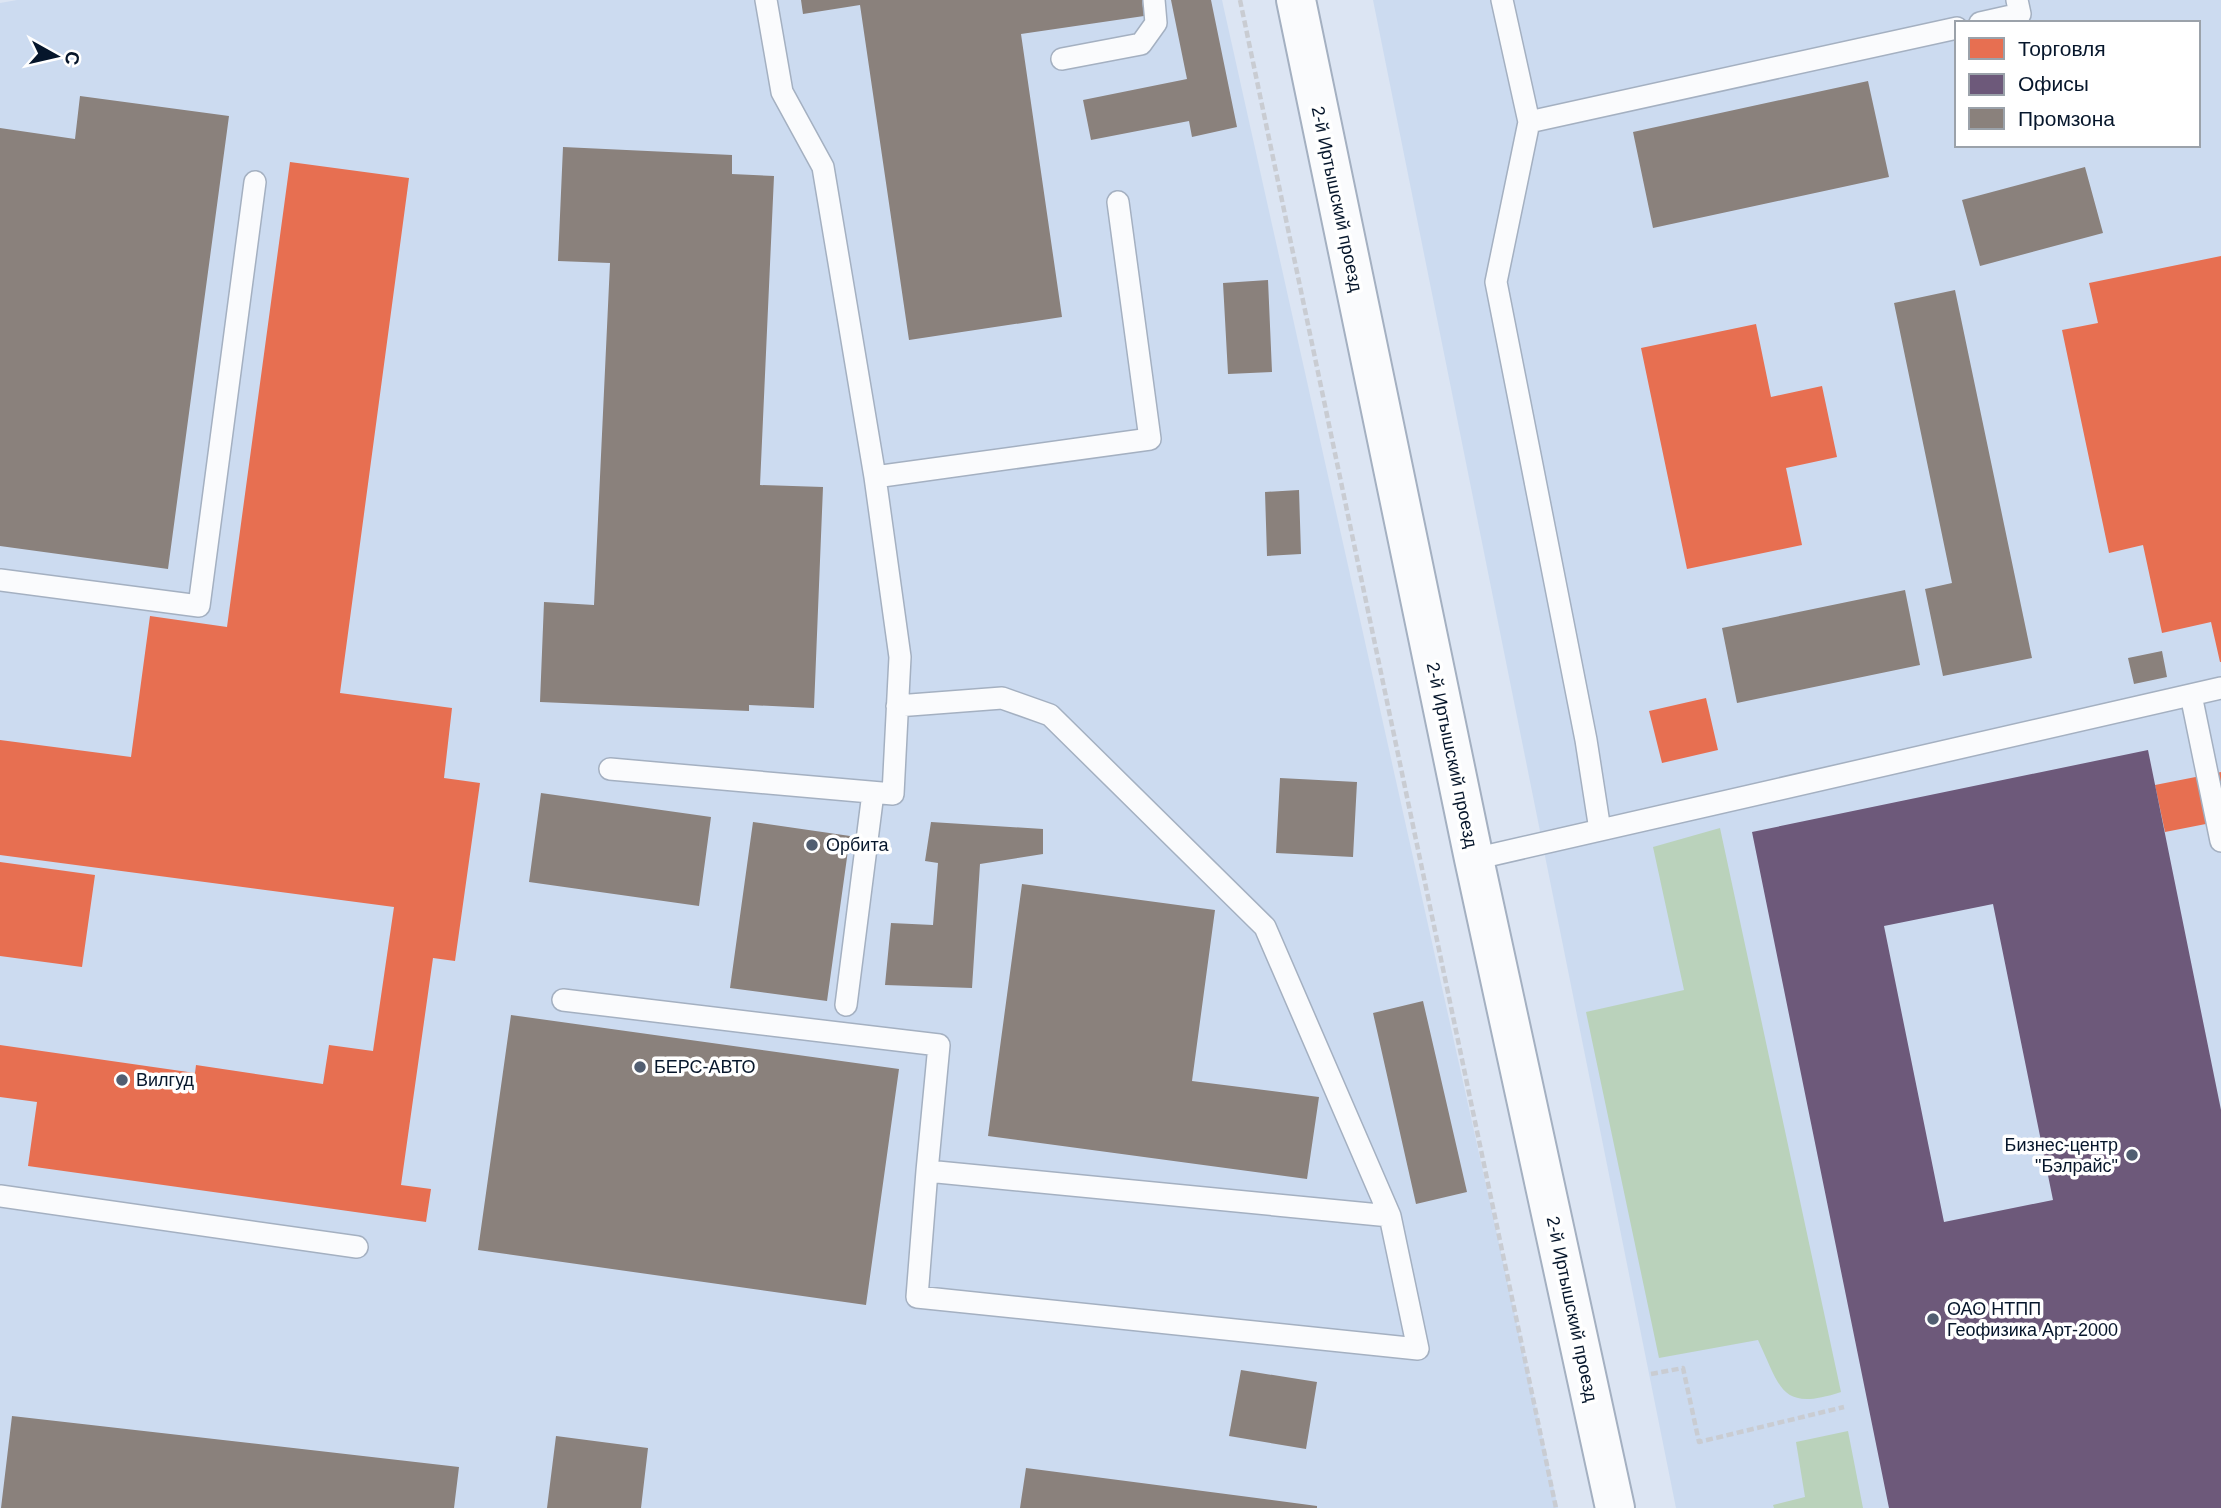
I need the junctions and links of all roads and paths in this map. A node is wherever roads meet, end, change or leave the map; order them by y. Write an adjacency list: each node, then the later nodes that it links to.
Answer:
1 (766, 0): 13 (lane)
2 (1154, 0): 9 (lane)
3 (1240, 0): 31 (path)
4 (1296, 0): 22 (street, 2-й Иртышский проезд)
5 (1502, 0): 10 (lane)
6 (2017, 0): 7 (lane)
7 (1989, 21)
8 (1955, 28): 10 (lane)
9 (1062, 59)
10 (1529, 122): 20 (lane)
11 (255, 182): 14 (lane)
12 (1118, 202): 13 (lane)
13 (875, 477): 17 (lane)
14 (0, 580)
15 (2221, 688): 16 (lane)
16 (2191, 695): 20 (lane); 21 (lane)
17 (897, 706): 19 (lane); 27 (lane)
18 (610, 769): 19 (lane)
19 (873, 793): 24 (lane)
20 (1600, 830): 22 (lane)
21 (2221, 841)
22 (1474, 859): 32 (street, 2-й Иртышский проезд)
23 (563, 1000): 25 (lane)
24 (846, 1005)
25 (927, 1171): 27 (lane); 27 (lane)
26 (0, 1196): 28 (lane)
27 (1390, 1216)
28 (357, 1247)
29 (1651, 1374): 30 (path)
30 (1844, 1407)
31 (1556, 1508)
32 (1615, 1508)

